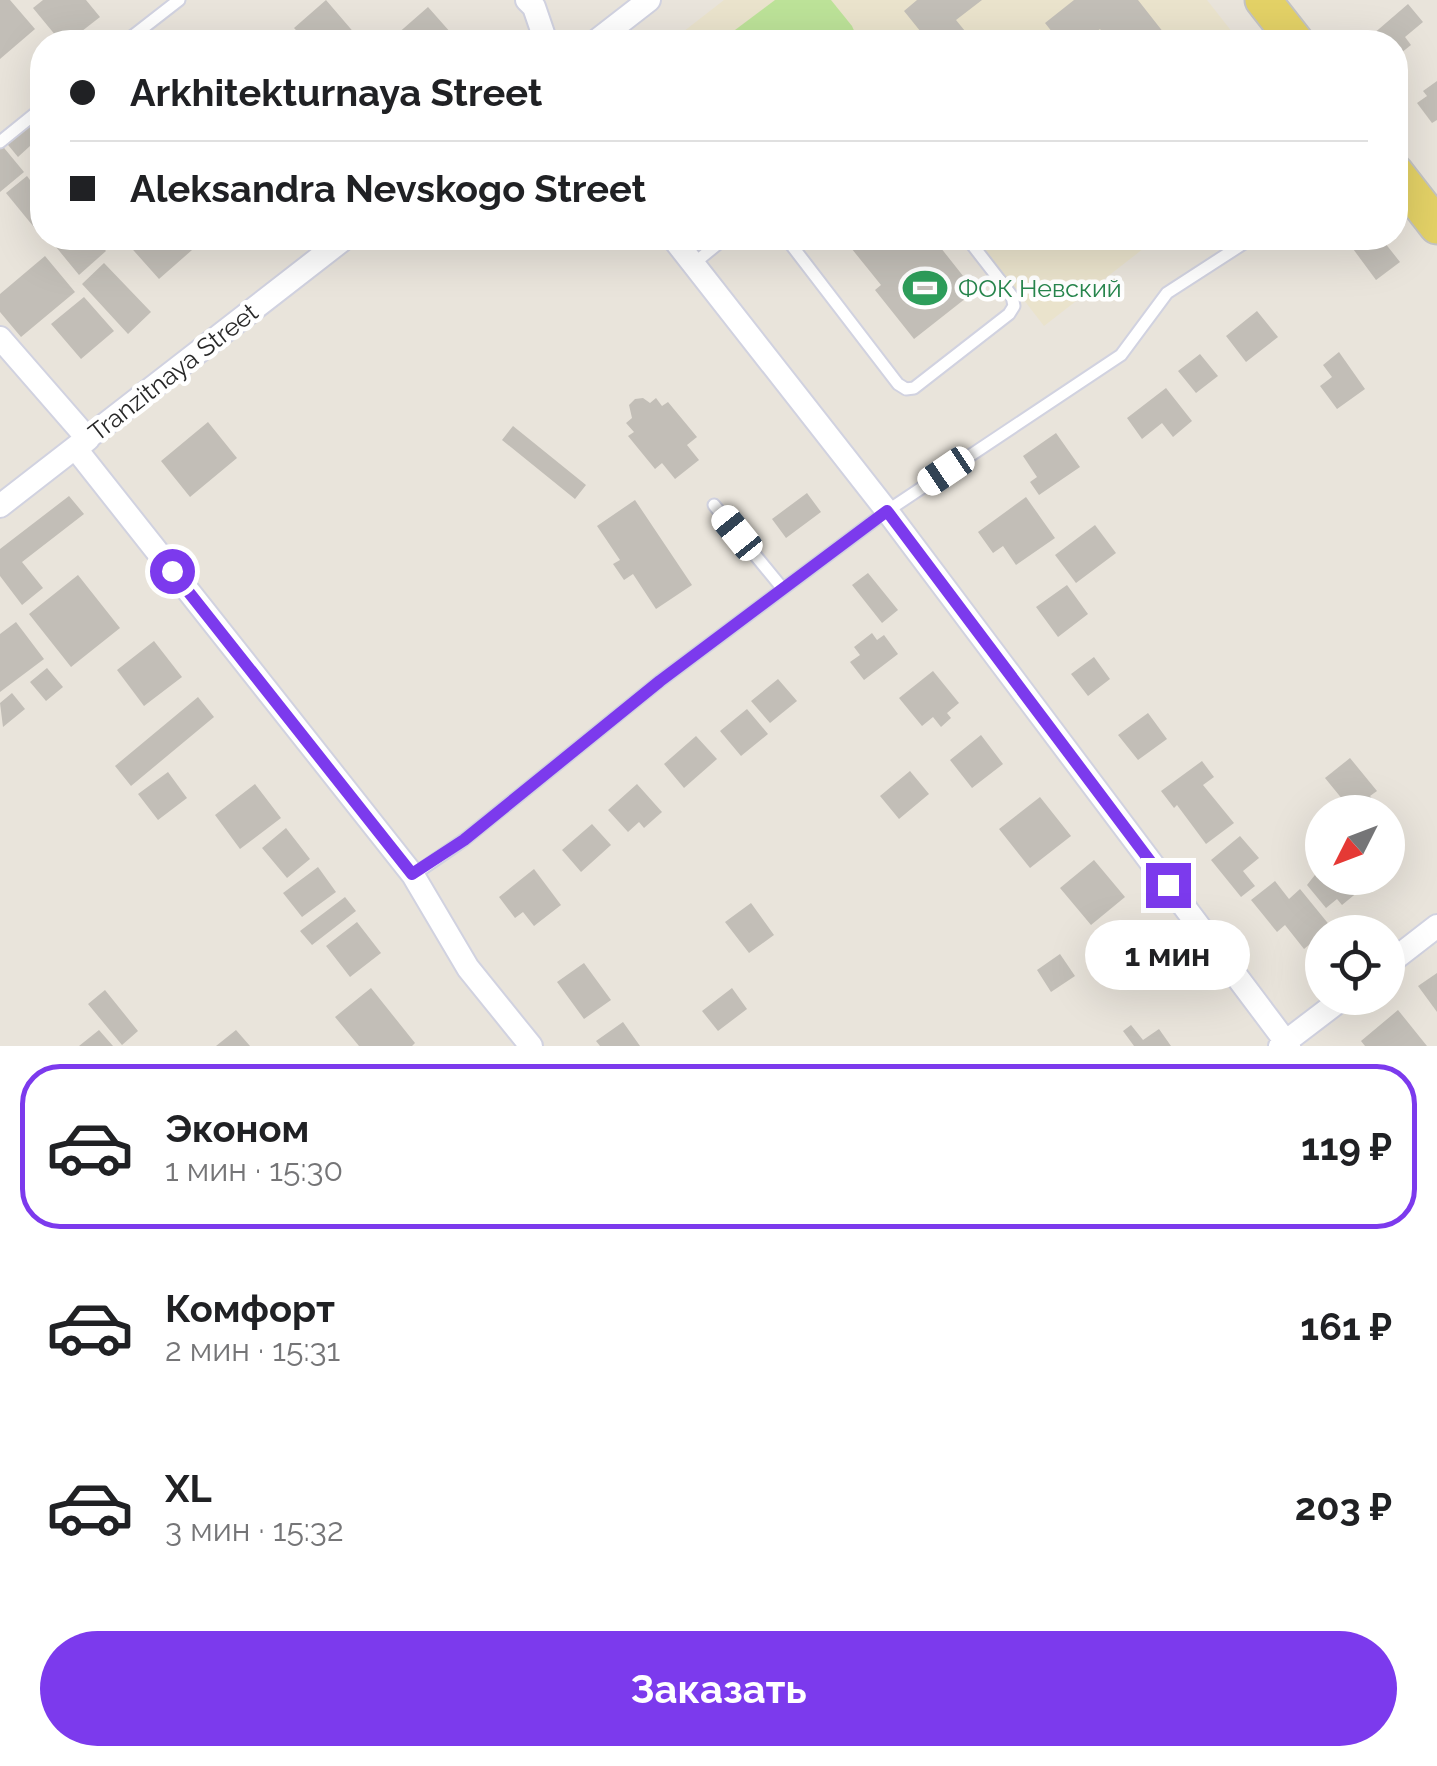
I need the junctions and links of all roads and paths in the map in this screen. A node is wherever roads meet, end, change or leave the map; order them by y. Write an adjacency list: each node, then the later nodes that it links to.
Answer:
1 (179, 0): 5 (lane)
2 (527, 0): 6 (street)
3 (649, 0): 7 (street)
4 (1263, 0): 8 (main road)
5 (140, 30)
6 (542, 30)
7 (610, 30)
8 (1287, 30)
9 (30, 118): 10 (lane)
10 (0, 142)
11 (1408, 189): 12 (main road)
12 (1437, 226)
13 (331, 250): 21 (street, Tranzitnaya Street)
14 (681, 250): 19 (street)
15 (711, 250): 19 (lane)
16 (795, 250): 17 (lane)
17 (977, 250)
18 (1233, 250): 24 (lane)
19 (692, 266): 24 (street)
20 (0, 338): 21 (street)
21 (82, 444): 23 (street, Tranzitnaya Street); 26 (street)
22 (714, 505): 25 (lane)
23 (0, 506)
24 (887, 511): 25 (lane); 30 (street)
25 (783, 589): 26 (lane)
26 (412, 874): 31 (street)
27 (1437, 926): 28 (street)
28 (1405, 951)
29 (1322, 1015): 30 (street)
30 (1285, 1044)
31 (531, 1046)

